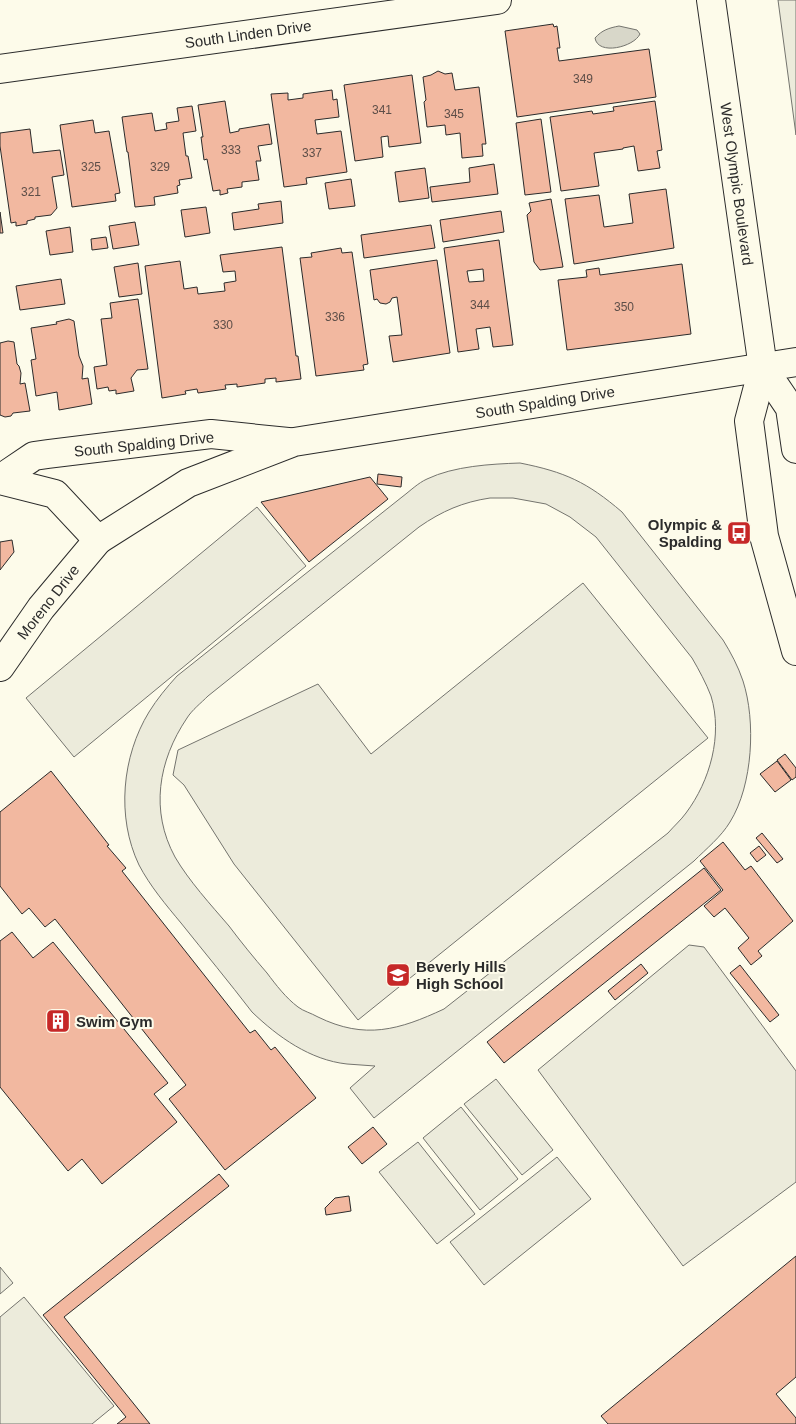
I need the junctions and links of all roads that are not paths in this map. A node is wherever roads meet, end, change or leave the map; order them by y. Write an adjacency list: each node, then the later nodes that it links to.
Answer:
1 (497, 0): 3 (street, South Linden Drive)
2 (711, 0): 5 (street, West Olympic Boulevard)
3 (0, 68)
4 (796, 362): 5 (street, South Spalding Drive)
5 (763, 368): 6 (street, South Spalding Drive); 7 (street, West Olympic Boulevard); 10 (street, West Olympic Boulevard)
6 (294, 442): 8 (street, South Spalding Drive); 9 (street, South Spalding Drive)
7 (796, 449)
8 (0, 480): 9 (street, South Spalding Drive)
9 (98, 540): 11 (street, Moreno Drive)
10 (796, 651)
11 (0, 667)

